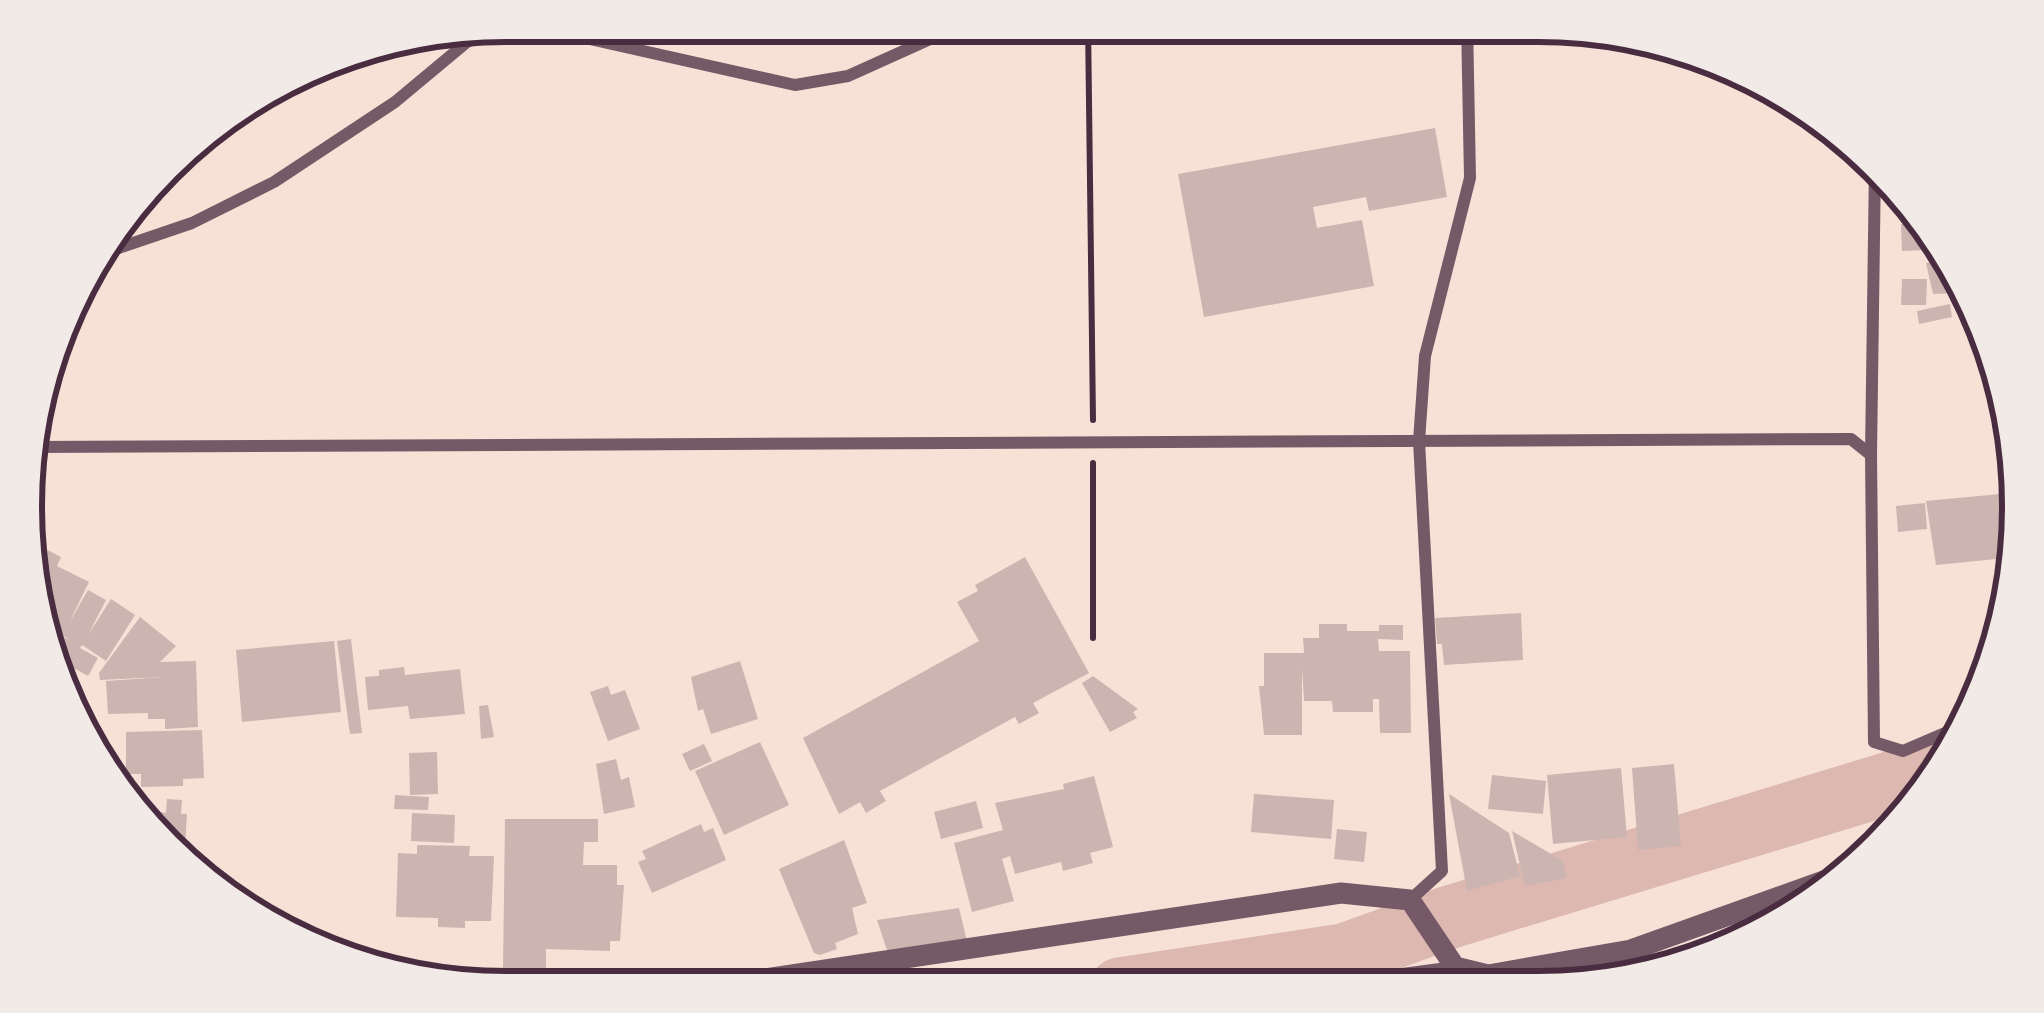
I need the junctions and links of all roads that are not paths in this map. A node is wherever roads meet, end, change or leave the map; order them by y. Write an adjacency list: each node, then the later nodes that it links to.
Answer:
1 (602, 42): 2 (street)
2 (923, 42)
3 (1467, 42): 7 (street)
4 (464, 44): 6 (street)
5 (1875, 187): 9 (street)
6 (121, 247)
7 (1419, 441): 8 (street); 9 (street); 12 (street)
8 (46, 447)
9 (1871, 455): 10 (street)
10 (1942, 734)
11 (1801, 889): 18 (street)
12 (1410, 900): 13 (street); 14 (street)
13 (1455, 967): 15 (street); 16 (street); 17 (street)
14 (818, 971)
15 (1423, 971)
16 (1449, 971)
17 (1472, 971)
18 (1511, 971)

